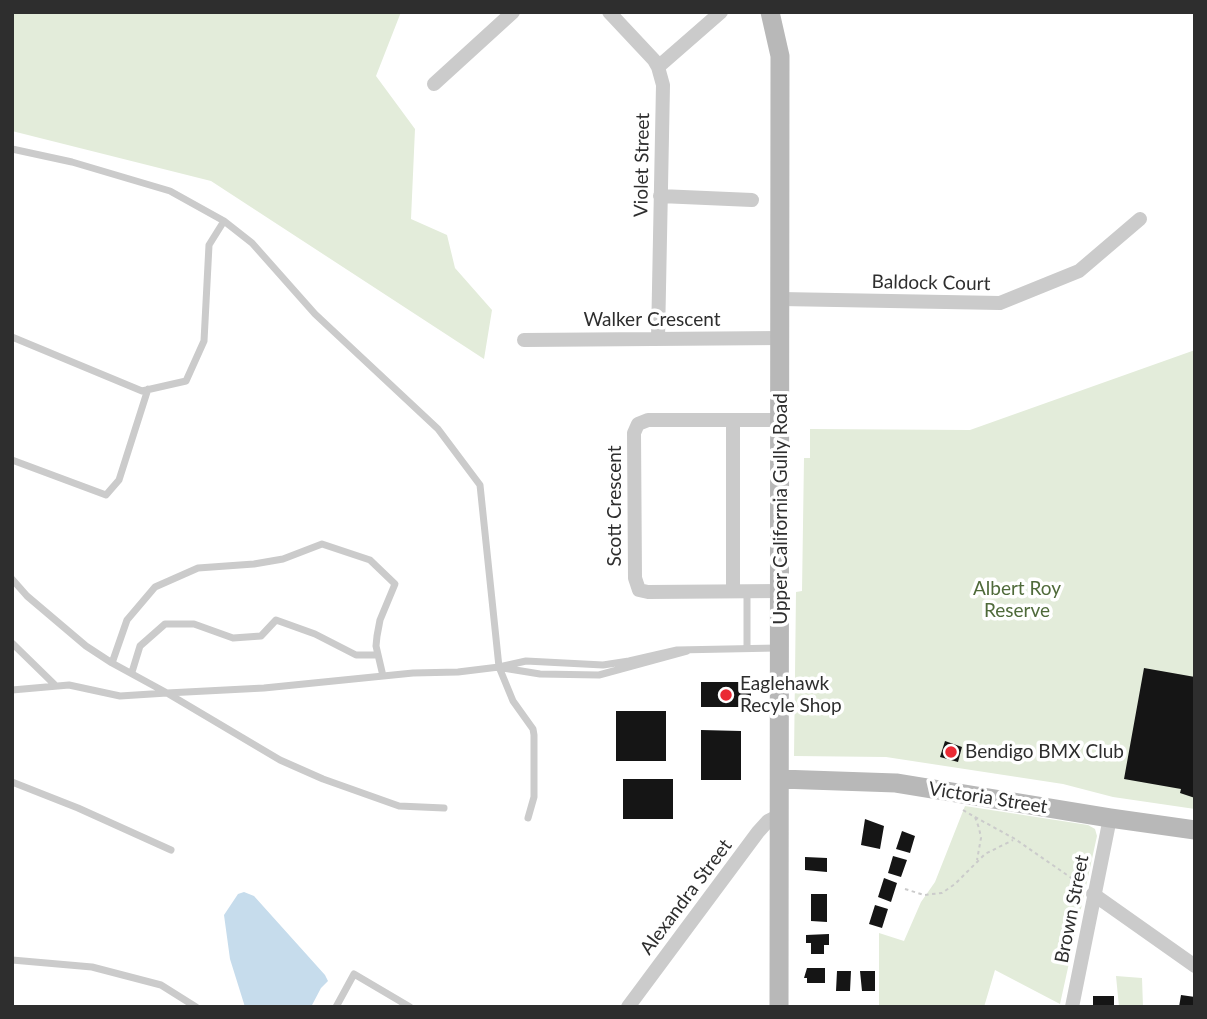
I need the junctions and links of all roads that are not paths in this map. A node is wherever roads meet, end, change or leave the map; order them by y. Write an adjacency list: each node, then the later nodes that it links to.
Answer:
1 (513, 12): 6 (street)
2 (609, 12): 5 (street)
3 (721, 12): 5 (street)
4 (770, 12): 12 (street, Upper California Gully Road)
5 (658, 67): 8 (street, Violet Street)
6 (434, 84)
7 (12, 149): 11 (lane)
8 (660, 195): 9 (street); 15 (street, Violet Street)
9 (752, 200)
10 (1140, 219): 12 (street, Baldock Court)
11 (224, 221): 17 (lane); 29 (lane)
12 (781, 299): 14 (street, Upper California Gully Road)
13 (12, 337): 17 (lane)
14 (781, 338): 15 (street, Walker Crescent); 18 (street, Upper California Gully Road)
15 (658, 339): 16 (street, Walker Crescent)
16 (524, 340)
17 (148, 389): 20 (lane)
18 (781, 420): 19 (street, Scott Crescent); 23 (street, Upper California Gully Road)
19 (733, 421): 22 (street); 22 (street, Scott Crescent)
20 (12, 460)
21 (12, 579): 28 (lane)
22 (740, 591): 23 (street, Scott Crescent); 25 (lane)
23 (781, 591): 26 (street, Upper California Gully Road)
24 (12, 643): 32 (lane)
25 (747, 648): 26 (lane); 29 (lane)
26 (781, 648): 35 (street, Upper California Gully Road)
27 (378, 655): 28 (lane); 30 (lane); 31 (lane)
28 (112, 663): 30 (lane)
29 (499, 667): 31 (lane); 39 (lane)
30 (132, 672): 34 (lane)
31 (383, 676): 34 (lane)
32 (56, 686): 33 (lane); 34 (lane)
33 (12, 690)
34 (167, 693): 37 (lane)
35 (779, 779): 38 (street, Upper California Gully Road); 40 (street, Victoria Street)
36 (12, 782): 42 (lane)
37 (444, 807)
38 (780, 815): 49 (street, Alexandra Street); 50 (street, Upper California Gully Road)
39 (528, 818)
40 (1110, 818): 41 (street, Victoria Street); 43 (street, Brown Street)
41 (1195, 830)
42 (171, 850)
43 (1093, 894): 45 (street); 51 (street, Brown Street)
44 (12, 960): 46 (lane)
45 (1195, 966)
46 (196, 1007)
47 (335, 1007): 48 (lane)
48 (410, 1007)
49 (628, 1007)
50 (779, 1007)
51 (1072, 1007)

